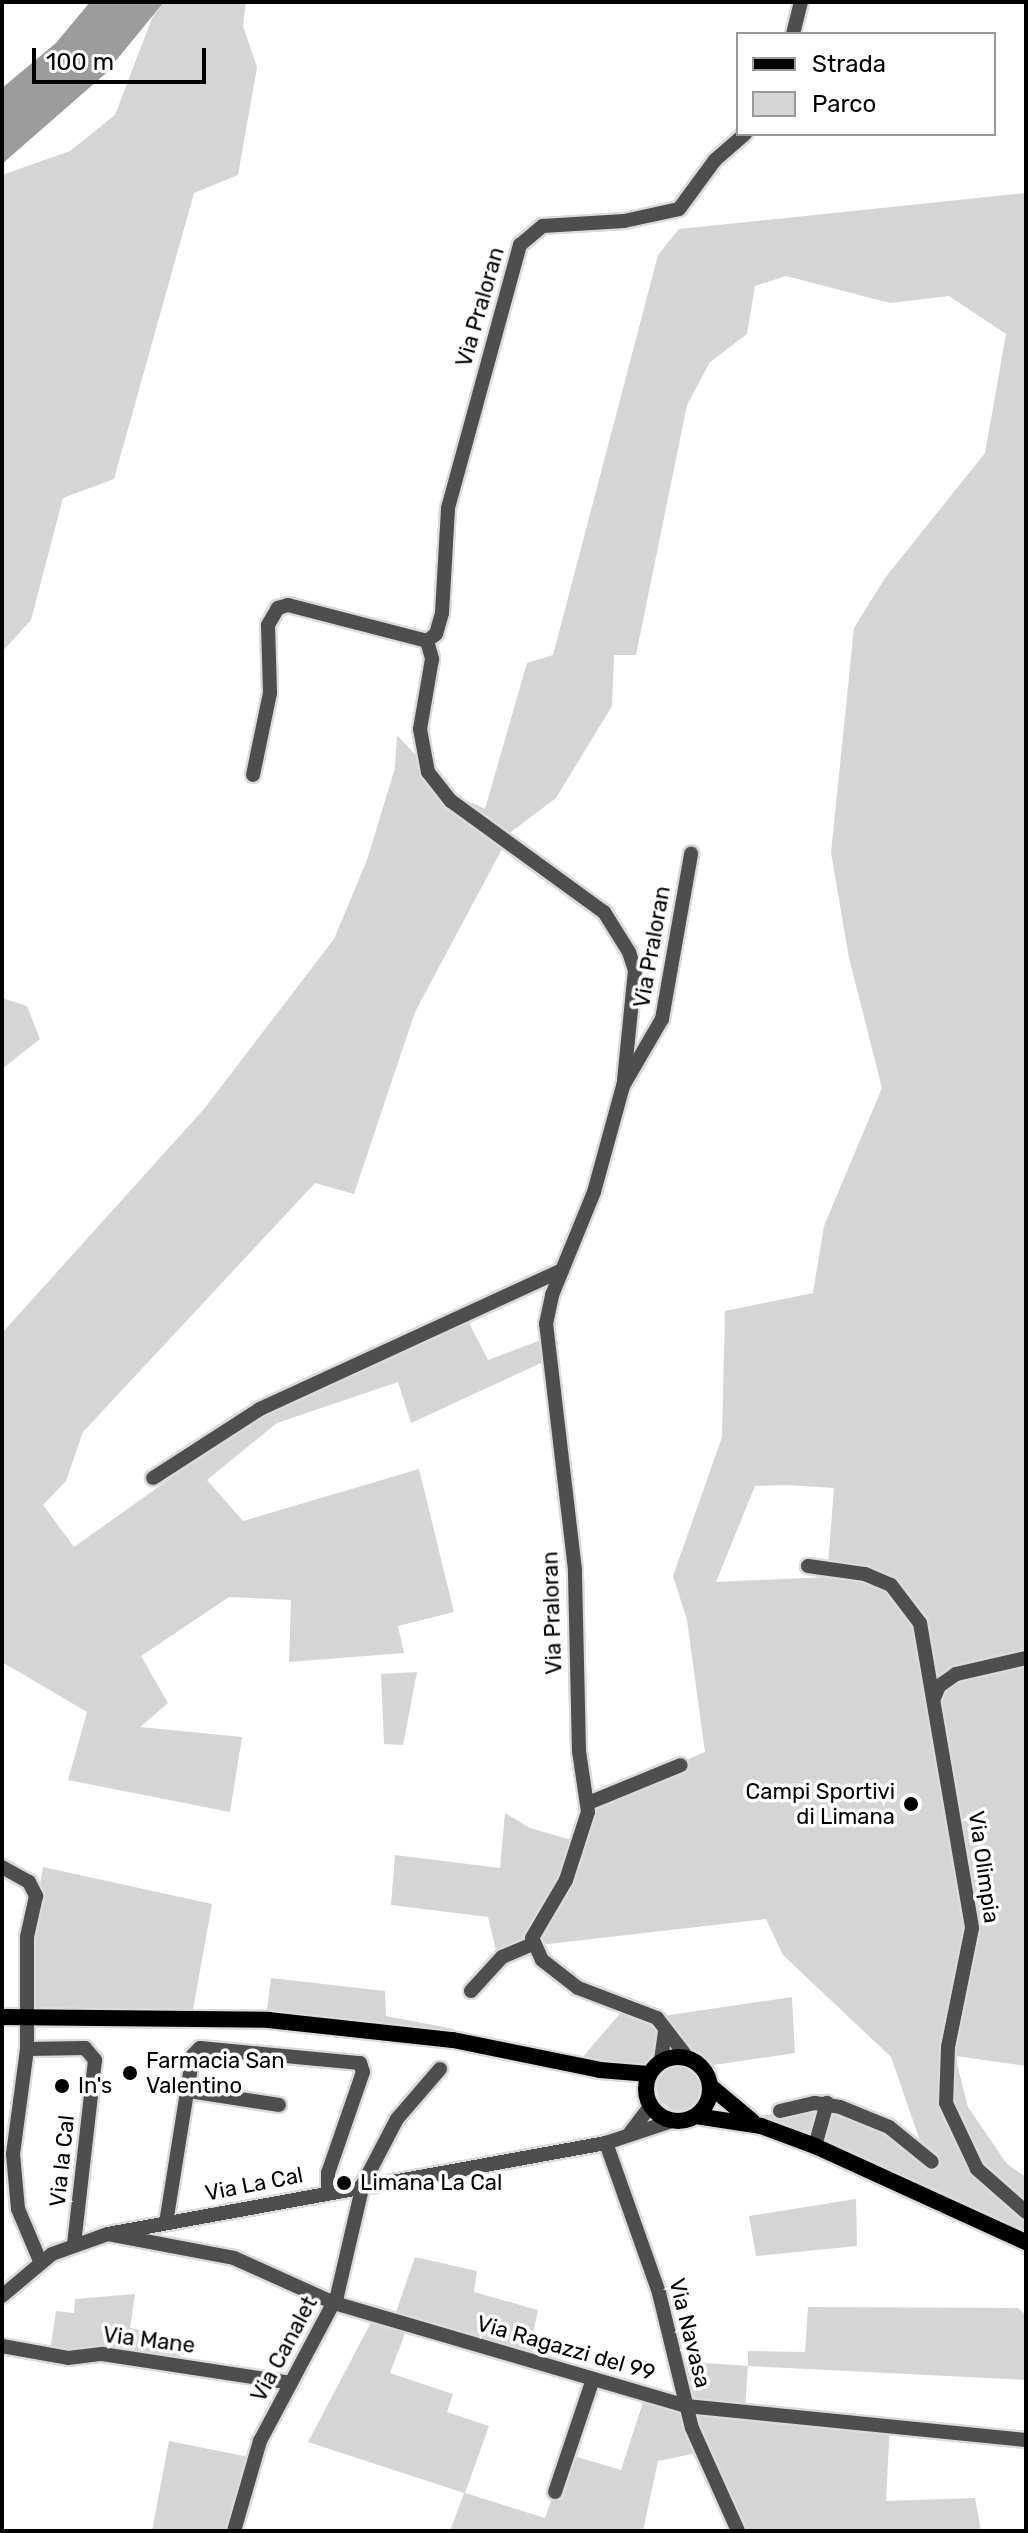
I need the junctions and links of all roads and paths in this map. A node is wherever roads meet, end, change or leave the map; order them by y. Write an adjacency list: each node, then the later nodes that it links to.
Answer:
1 (801, 2): 2 (street)
2 (794, 32)
3 (743, 136): 4 (street, Via Praloran)
4 (427, 641): 5 (street); 7 (street, Via Praloran)
5 (253, 775)
6 (691, 854): 7 (street, Via Praloran)
7 (623, 1086): 8 (street, Via Praloran)
8 (562, 1270): 9 (street); 14 (street, Via Praloran)
9 (153, 1478)
10 (808, 1566): 12 (street, Via Olimpia)
11 (1026, 1658): 12 (street)
12 (934, 1698): 42 (street, Via Olimpia)
13 (681, 1765): 14 (street)
14 (588, 1803): 16 (street, Via Praloran)
15 (2, 1867): 19 (street, Via la Cal)
16 (532, 1944): 17 (street); 20 (street)
17 (471, 1991)
18 (2, 2017): 19 (main road)
19 (26, 2017): 21 (street, Via la Cal); 25 (main road)
20 (665, 2027): 22 (street); 23 (street)
21 (27, 2049): 46 (street, Via la Cal); 47 (street, Via la Cal)
22 (687, 2057): 23 (main road); 27 (main road)
23 (661, 2060): 26 (main road)
24 (440, 2069): 40 (street, Via Canalet)
25 (600, 2070): 26 (main road); 29 (main road)
26 (649, 2074): 29 (main road)
27 (710, 2086): 33 (main road); 35 (main road)
28 (188, 2091): 31 (street); 41 (street); 43 (street)
29 (648, 2101): 34 (main road); 36 (street)
30 (827, 2103): 32 (street); 38 (street); 39 (street)
31 (279, 2105)
32 (780, 2111)
33 (696, 2116): 34 (main road); 35 (main road)
34 (672, 2121): 36 (street, Via La Cal)
35 (761, 2126): 38 (main road)
36 (627, 2136): 37 (street, Via La Cal)
37 (606, 2143): 40 (street, Via La Cal); 53 (street, Via Navasa)
38 (815, 2146): 45 (main road)
39 (932, 2162)
40 (363, 2184): 41 (street, Via La Cal); 49 (street, Via Canalet)
41 (328, 2191): 43 (street, Via La Cal)
42 (1026, 2212)
43 (166, 2223): 44 (street, Via La Cal)
44 (108, 2234): 46 (street, Via La Cal); 49 (street, Via Ragazzi del 99)
45 (1026, 2242)
46 (74, 2244): 47 (street, Via La Cal)
47 (40, 2261): 48 (street, Via La Cal)
48 (2, 2296)
49 (334, 2303): 51 (street, Via Ragazzi del 99); 52 (street, Via Canalet)
50 (2, 2346): 52 (street, Via Mane)
51 (593, 2379): 53 (street, Via Ragazzi del 99); 55 (street)
52 (291, 2383): 56 (street, Via Canalet)
53 (686, 2406): 54 (street, Via Ragazzi del 99); 57 (street, Via Navasa)
54 (1026, 2440)
55 (555, 2492)
56 (234, 2531)
57 (738, 2531)

